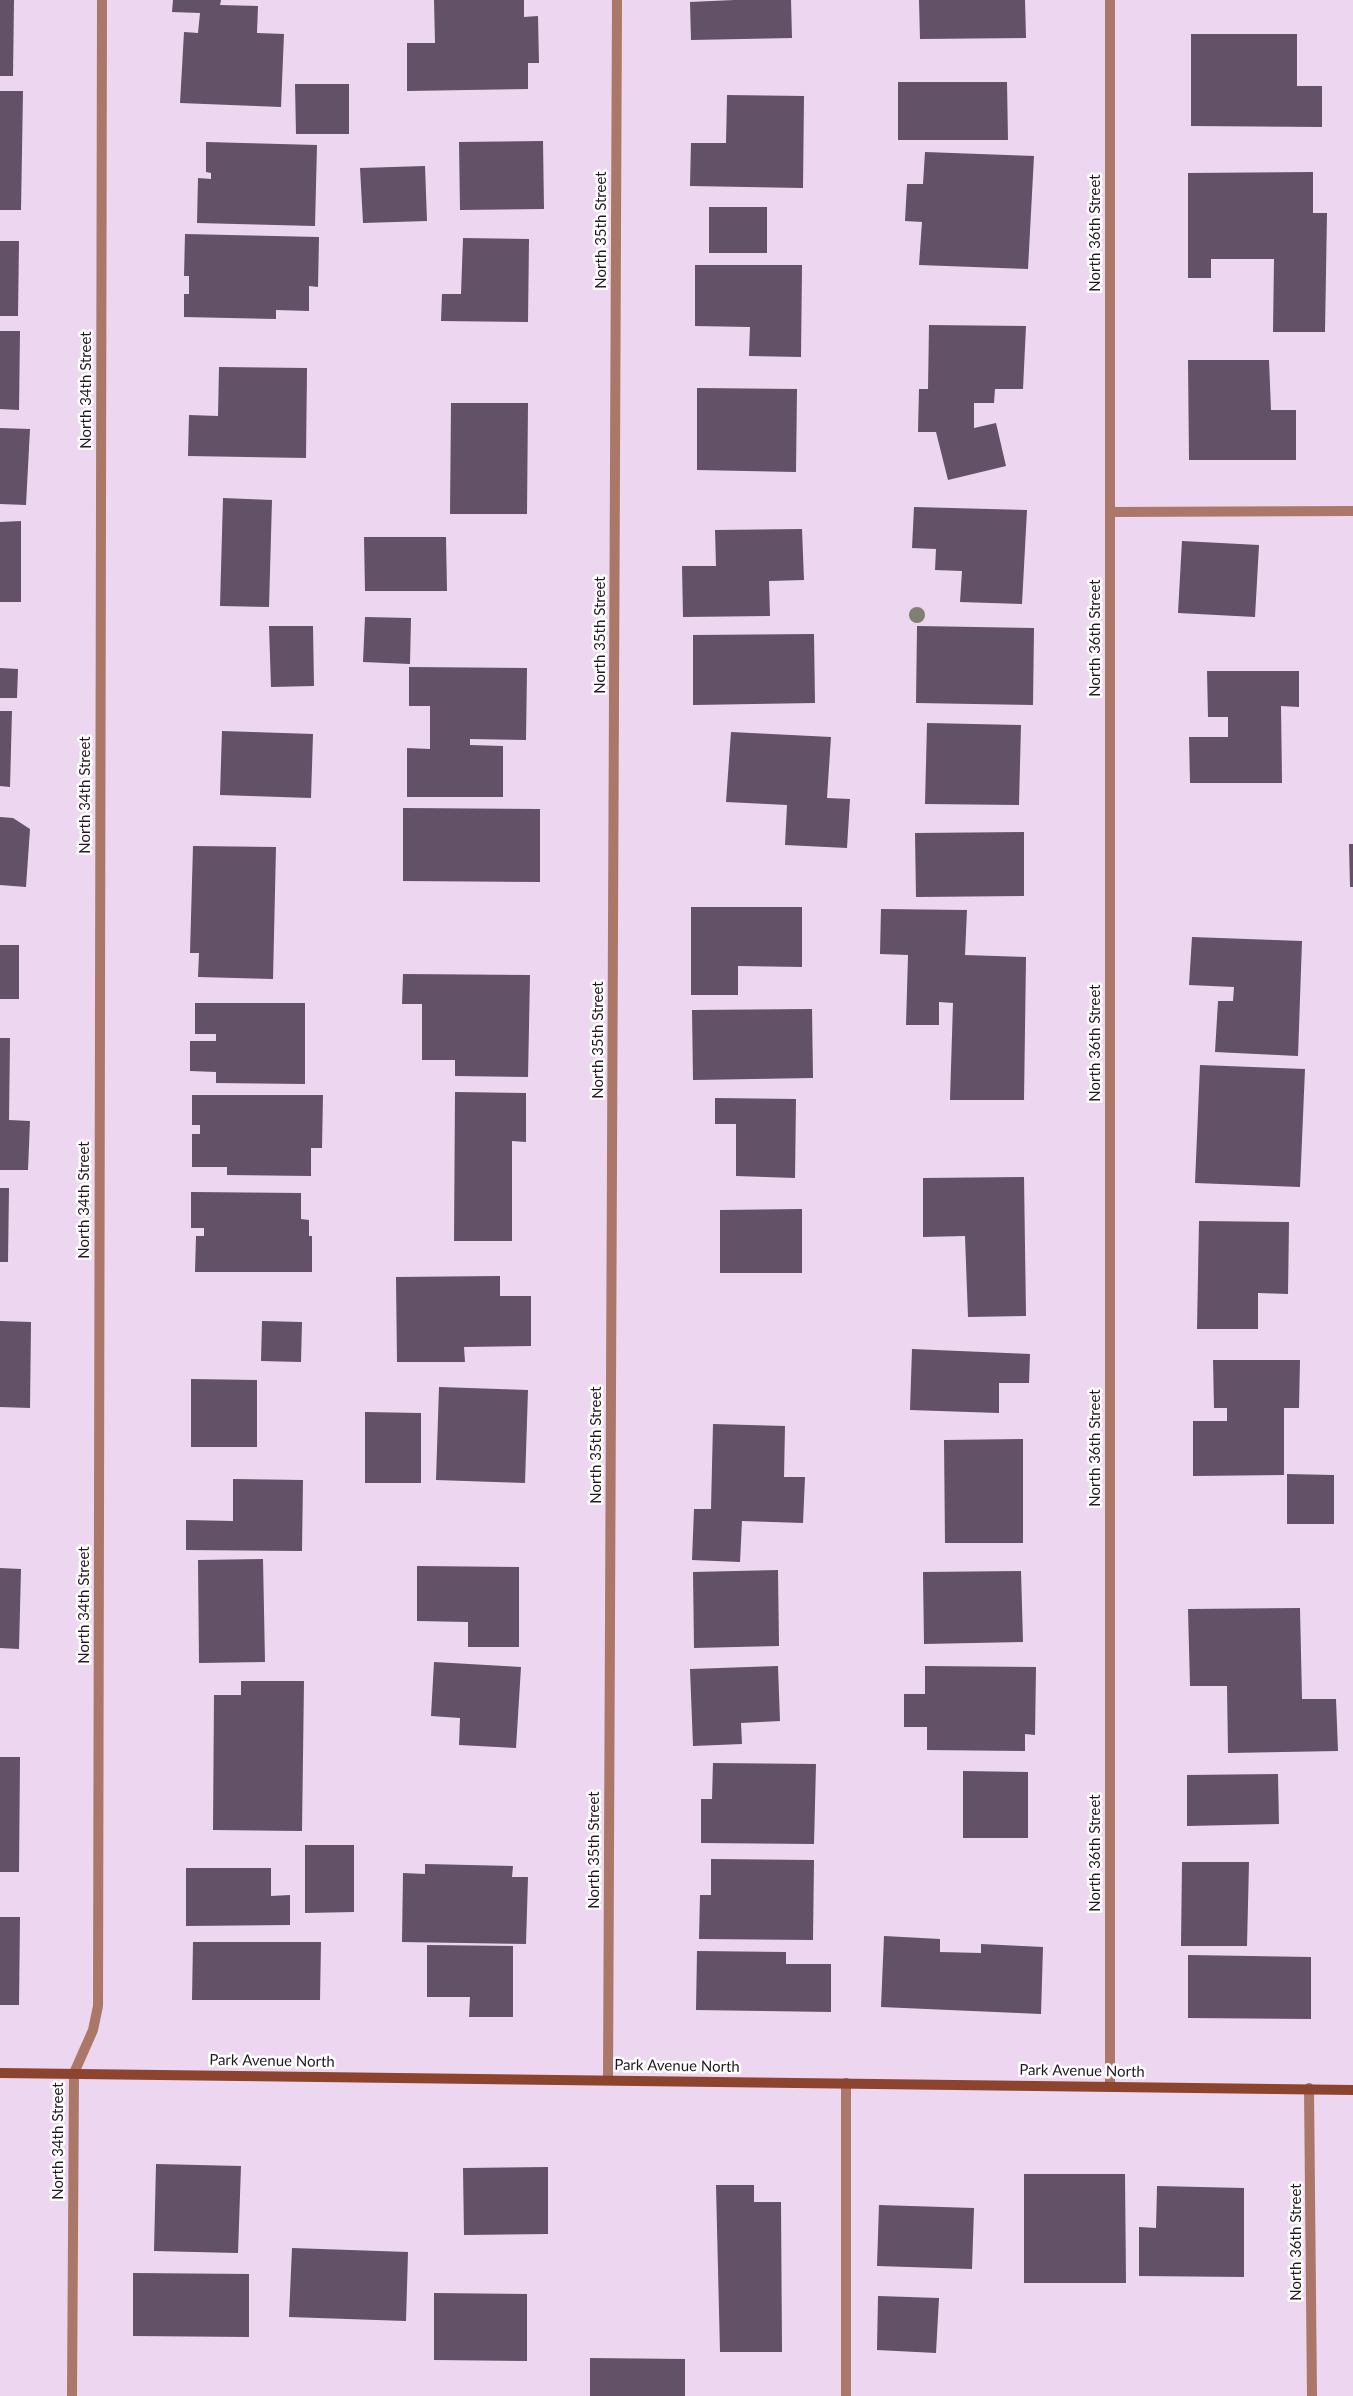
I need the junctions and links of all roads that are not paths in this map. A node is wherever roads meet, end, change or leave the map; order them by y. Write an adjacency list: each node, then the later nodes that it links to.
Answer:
1 (102, 0): 7 (street, North 34th Street)
2 (617, 0): 8 (street, North 35th Street)
3 (1110, 0): 5 (street, North 36th Street)
4 (1353, 511): 5 (street)
5 (1110, 512): 10 (street, North 36th Street)
6 (0, 2073): 7 (street, Park Avenue North)
7 (74, 2074): 8 (street, Park Avenue North); 13 (street, North 34th Street)
8 (608, 2080): 9 (street, Park Avenue North)
9 (846, 2083): 10 (street, Park Avenue North); 14 (street)
10 (1110, 2086): 11 (street, Park Avenue North)
11 (1309, 2088): 12 (street, Park Avenue North); 15 (street, North 36th Street)
12 (1353, 2090)
13 (72, 2396)
14 (846, 2396)
15 (1312, 2396)

